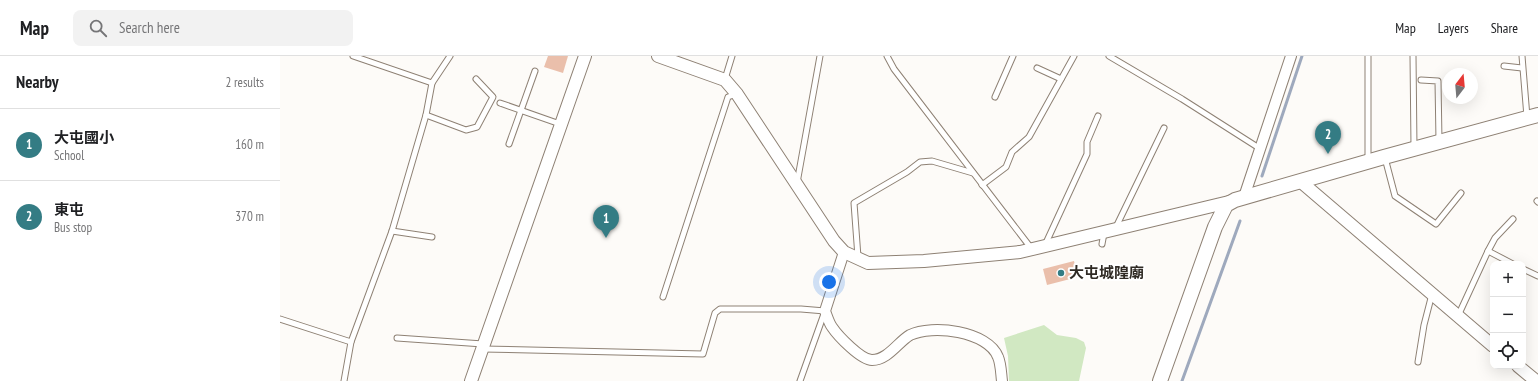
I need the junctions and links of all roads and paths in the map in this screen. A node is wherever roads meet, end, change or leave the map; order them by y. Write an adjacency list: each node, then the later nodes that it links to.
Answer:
1 (353, 56): 24 (lane)
2 (450, 56): 24 (lane)
3 (586, 56): 32 (street)
4 (658, 56): 15 (street)
5 (732, 56): 22 (lane)
6 (820, 56): 43 (lane)
7 (887, 56): 40 (lane)
8 (1013, 56): 26 (lane)
9 (1074, 56): 21 (lane)
10 (1109, 56): 36 (lane)
11 (1291, 56): 36 (street)
12 (1368, 56): 39 (lane)
13 (1413, 56): 37 (lane)
14 (1522, 56): 18 (lane)
15 (672, 58): 22 (street)
16 (1504, 66): 18 (lane)
17 (1037, 68): 21 (lane)
18 (1522, 68): 31 (lane)
19 (535, 71): 28 (lane)
20 (476, 79): 29 (lane)
21 (1061, 79): 42 (lane)
22 (725, 80): 25 (street)
23 (1421, 80): 34 (lane)
24 (432, 83): 29 (lane)
25 (737, 94): 43 (street); 60 (lane)
26 (994, 97)
27 (500, 103): 28 (lane)
28 (521, 110): 32 (lane); 35 (lane)
29 (426, 115): 48 (lane)
30 (1098, 116): 51 (lane)
31 (1533, 117): 34 (main road)
32 (561, 125): 67 (street)
33 (1164, 128): 49 (lane)
34 (1439, 142): 37 (main road)
35 (509, 144)
36 (1259, 148): 45 (street)
37 (1414, 149): 38 (main road)
38 (1384, 157): 39 (main road); 44 (lane)
39 (1368, 161): 41 (main road)
40 (974, 174): 42 (lane); 55 (lane)
41 (1300, 181): 45 (main road); 59 (street)
42 (982, 185): 52 (lane)
43 (797, 186): 54 (street)
44 (1461, 193)
45 (1244, 197): 46 (main road)
46 (1229, 202): 49 (street); 74 (main road)
47 (1513, 219): 53 (lane)
48 (392, 231): 50 (lane); 65 (lane)
49 (1107, 235): 51 (street)
50 (432, 237)
51 (1044, 246): 52 (street)
52 (1032, 249): 55 (street)
53 (1488, 251): 56 (lane); 62 (lane)
54 (844, 252): 55 (street); 61 (street)
55 (858, 260)
56 (1507, 261)
57 (1526, 270): 58 (lane)
58 (1538, 276)
59 (1432, 294): 62 (street); 68 (lane)
60 (663, 297)
61 (825, 311): 67 (lane); 72 (lane); 73 (street)
62 (1458, 317): 66 (street)
63 (280, 318): 65 (lane)
64 (396, 338): 67 (lane)
65 (351, 342): 70 (lane)
66 (1490, 344)
67 (483, 346): 71 (street)
68 (1418, 362)
69 (1522, 369): 75 (street)
70 (344, 381)
71 (471, 381)
72 (800, 381)
73 (1002, 381)
74 (1160, 381)
75 (1536, 381)

